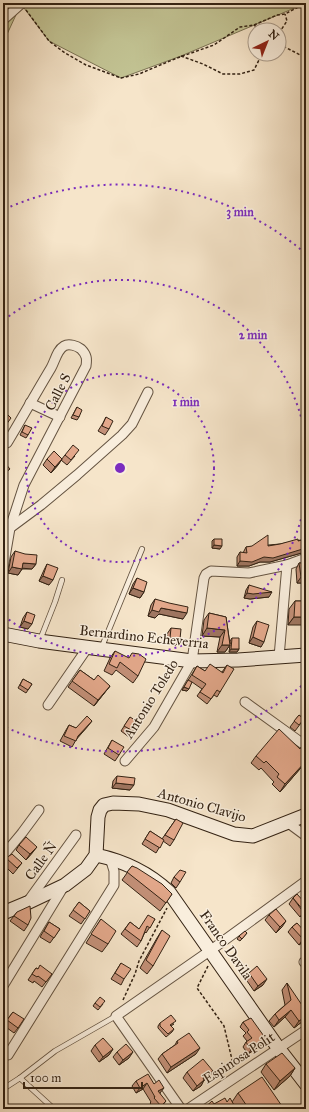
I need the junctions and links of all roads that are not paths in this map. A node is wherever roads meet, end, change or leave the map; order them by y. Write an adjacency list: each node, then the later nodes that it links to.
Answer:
1 (21, 3): 2 (street)
2 (3, 20)
3 (148, 392): 7 (street)
4 (30, 403): 5 (street); 5 (street, Calle S); 6 (street, Calle S)
5 (60, 417): 7 (street, Calle S)
6 (7, 443)
7 (10, 528): 11 (street, Calle S)
8 (142, 549): 16 (lane)
9 (306, 558): 10 (street)
10 (287, 565): 18 (street); 19 (street, Antonio Toledo)
11 (3, 569)
12 (62, 580): 14 (lane)
13 (3, 634): 14 (street, Bernardino Echeverria)
14 (39, 641): 15 (street, Bernardino Echeverria)
15 (88, 647): 16 (street, Bernardino Echeverria); 21 (street)
16 (101, 649): 19 (street, Bernardino Echeverria)
17 (306, 655): 18 (street, Bernardino Echeverria)
18 (279, 657): 19 (street, Bernardino Echeverria)
19 (192, 661): 23 (street, Antonio Toledo)
20 (245, 702): 22 (street)
21 (48, 706)
22 (306, 746)
23 (126, 761)
24 (39, 810): 30 (street)
25 (306, 815): 26 (street, Antonio Clavijo)
26 (287, 822): 28 (street); 29 (street, Antonio Clavijo)
27 (76, 835): 34 (street, Calle Ñ)
28 (306, 836)
29 (96, 855): 31 (street, Franco Davila); 33 (street)
30 (3, 856)
31 (110, 858): 36 (street, Franco Davila); 41 (street)
32 (306, 881): 36 (street)
33 (65, 885): 34 (street); 37 (street)
34 (27, 903): 35 (street)
35 (3, 913)
36 (212, 953): 38 (street); 40 (street, Franco Davila)
37 (3, 986)
38 (116, 1016): 42 (lane); 46 (street)
39 (306, 1030): 40 (street, Espinosa Polit)
40 (279, 1049): 43 (street, Franco Davila); 47 (street, Espinosa Polit)
41 (8, 1055)
42 (20, 1078): 44 (lane); 45 (lane)
43 (306, 1084)
44 (3, 1089)
45 (54, 1109)
46 (181, 1109)
47 (188, 1109)

